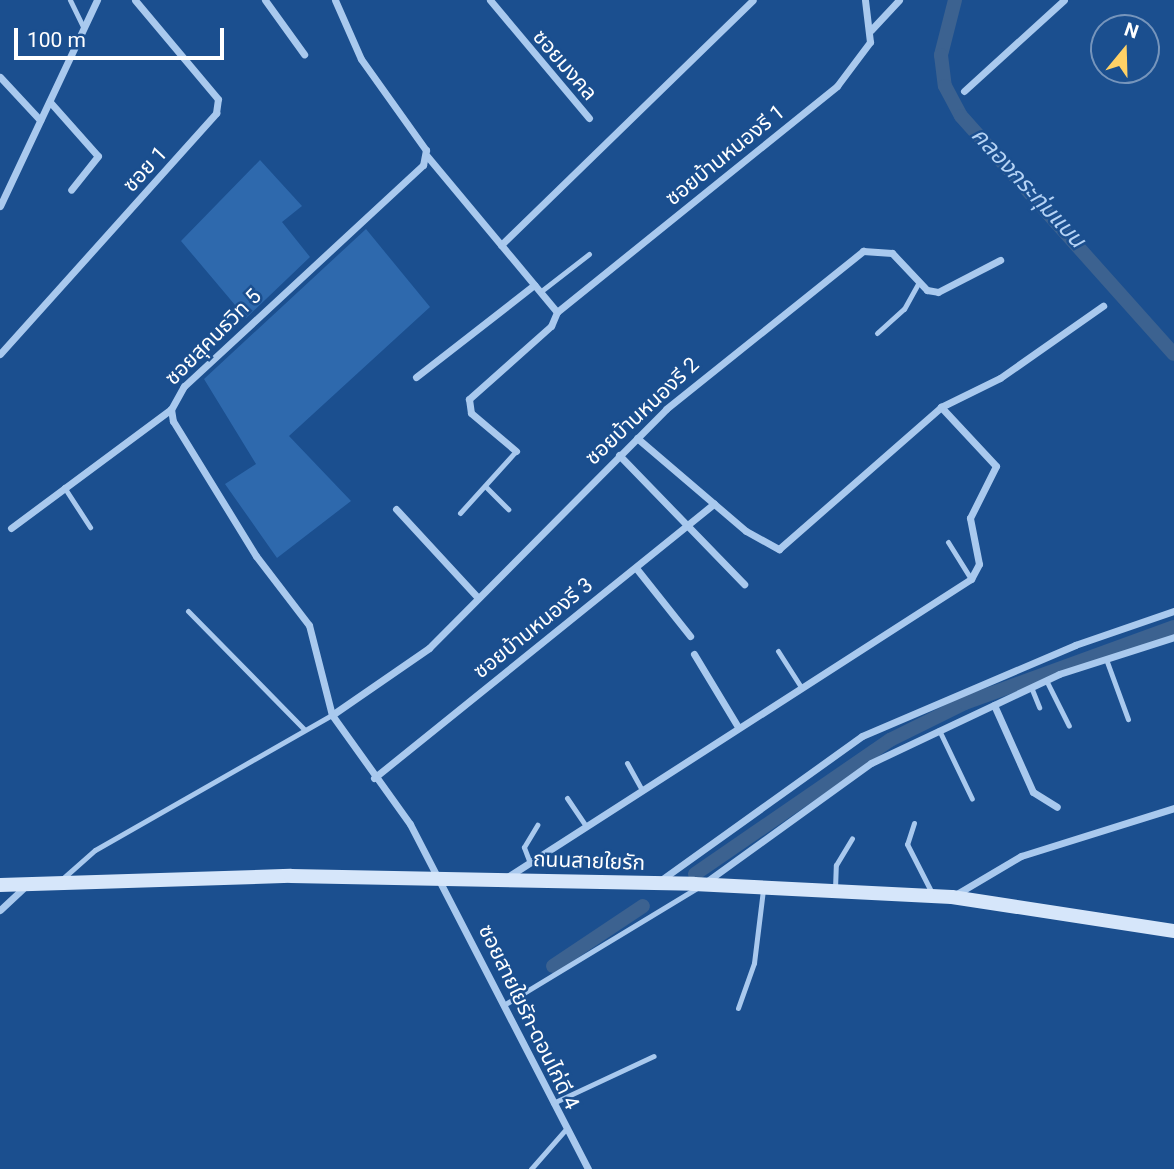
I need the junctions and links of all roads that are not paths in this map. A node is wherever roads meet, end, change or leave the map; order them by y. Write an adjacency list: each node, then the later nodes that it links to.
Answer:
1 (70, 0): 11 (lane)
2 (97, 0): 11 (street)
3 (135, 0): 31 (street, ซอย 1)
4 (265, 0): 13 (street)
5 (335, 0): 19 (street)
6 (490, 0): 17 (street, ซอยมงคล)
7 (753, 0): 22 (street)
8 (865, 0): 12 (street)
9 (900, 0): 12 (street)
10 (1064, 0): 15 (street)
11 (84, 29): 16 (street)
12 (871, 30): 29 (street, ซอยบ้านหนองรี 1)
13 (304, 54)
14 (0, 77): 18 (street)
15 (964, 91)
16 (50, 102): 18 (street); 20 (street)
17 (589, 118)
18 (40, 120): 21 (street)
19 (427, 156): 22 (street); 34 (street, ซอยสุคนธวิท 5)
20 (71, 190)
21 (0, 206)
22 (501, 245): 26 (street)
23 (589, 254): 27 (lane)
24 (1000, 260): 25 (street)
25 (919, 282): 30 (lane); 35 (street, ซอยบ้านหนองรี 2)
26 (534, 285): 27 (street); 32 (street)
27 (540, 292): 29 (street)
28 (1102, 306): 33 (street)
29 (557, 312): 36 (street, ซอยบ้านหนองรี 1)
30 (877, 332)
31 (0, 354)
32 (416, 377)
33 (941, 407): 40 (street); 49 (street)
34 (171, 409): 39 (street); 64 (street, ซอยสุคนธวิท 5)
35 (637, 438): 37 (street, ซอยบ้านหนองรี 2); 40 (street)
36 (516, 451): 38 (lane)
37 (619, 455): 44 (street); 51 (street, ซอยบ้านหนองรี 2)
38 (485, 486): 42 (lane); 43 (lane)
39 (64, 487): 45 (street); 46 (lane)
40 (714, 504): 44 (street, ซอยบ้านหนองรี 3)
41 (396, 509): 51 (street)
42 (508, 509)
43 (460, 513)
44 (685, 525): 48 (street, ซอยบ้านหนองรี 3); 50 (street)
45 (11, 527)
46 (90, 527)
47 (948, 542): 49 (lane)
48 (636, 568): 54 (street); 71 (street, ซอยบ้านหนองรี 3)
49 (971, 579): 60 (street)
50 (744, 584)
51 (478, 598): 64 (street, ซอยบ้านหนองรี 2)
52 (188, 611): 68 (lane)
53 (1174, 611): 86 (street)
54 (690, 636)
55 (1174, 637): 58 (street)
56 (778, 651): 60 (lane)
57 (694, 654): 67 (street)
58 (1106, 659): 59 (street); 65 (lane)
59 (1046, 680): 61 (street); 66 (lane)
60 (801, 687): 67 (street)
61 (1031, 687): 62 (street); 63 (lane)
62 (994, 705): 69 (street); 75 (street)
63 (1039, 707)
64 (332, 715): 68 (lane); 71 (street, ซอยสุคนธวิท 5)
65 (1128, 719)
66 (1069, 726)
67 (738, 727): 72 (street)
68 (304, 729): 84 (lane)
69 (939, 730): 74 (lane); 88 (street)
70 (627, 763): 72 (lane)
71 (374, 778): 82 (street, ซอยสุคนธวิท 5)
72 (642, 790): 79 (street)
73 (567, 798): 79 (lane)
74 (972, 799)
75 (1057, 807)
76 (1174, 808): 92 (street)
77 (914, 823): 91 (lane)
78 (537, 825): 81 (lane)
79 (586, 826): 81 (street)
80 (852, 838): 90 (lane)
81 (530, 863): 83 (street)
82 (441, 879): 83 (street, ถนนสายใยรัก); 84 (street, ถนนสายใยรัก); 95 (street, ซอยสายใยรัก-ดอนไก่ดี 4)
83 (506, 879): 86 (street, ถนนสายใยรัก)
84 (61, 880): 85 (street, ถนนสายใยรัก)
85 (29, 883): 87 (street, ถนนสายใยรัก); 93 (street)
86 (656, 884): 88 (street, ถนนสายใยรัก)
87 (0, 885)
88 (703, 885): 89 (street, ถนนสายใยรัก); 95 (lane)
89 (763, 887): 90 (street, ถนนสายใยรัก); 96 (lane)
90 (836, 891): 91 (street, ถนนสายใยรัก)
91 (933, 896): 92 (street, ถนนสายใยรัก)
92 (952, 897): 94 (street, ถนนสายใยรัก)
93 (0, 910)
94 (1174, 931)
95 (506, 1003): 98 (street, ซอยสายใยรัก-ดอนไก่ดี 4)
96 (738, 1008)
97 (654, 1056): 98 (lane)
98 (553, 1103): 99 (street, ซอยสายใยรัก-ดอนไก่ดี 4)
99 (565, 1130): 100 (lane); 101 (street, ซอยสายใยรัก-ดอนไก่ดี 4)
100 (531, 1169)
101 (588, 1169)

